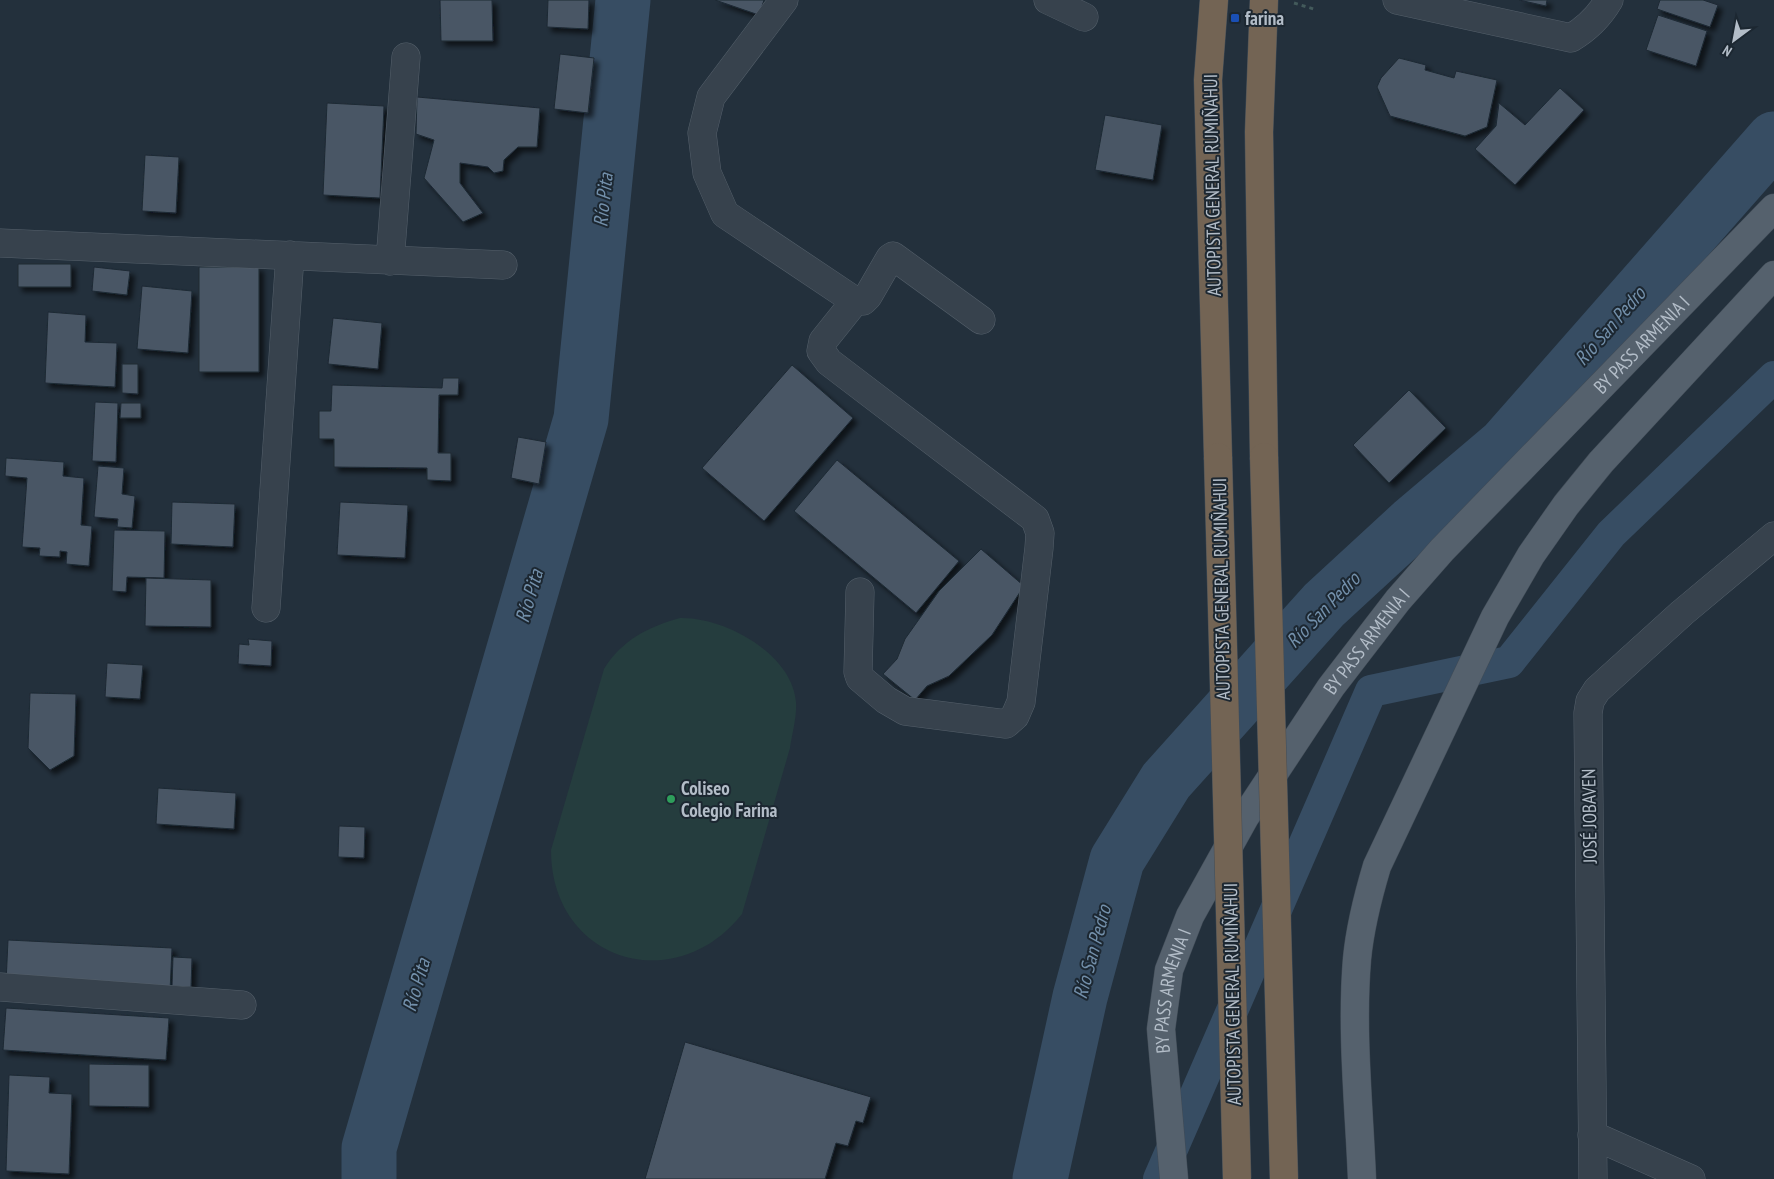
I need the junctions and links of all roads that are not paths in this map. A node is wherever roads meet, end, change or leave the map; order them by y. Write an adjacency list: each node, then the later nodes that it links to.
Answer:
1 (784, 0): 15 (street)
2 (1048, 0): 7 (street)
3 (1214, 0): 24 (highway, AUTOPISTA GENERAL RUMIÑAHUI, bridge)
4 (1264, 0): 25 (highway, bridge)
5 (1396, 0): 6 (street)
6 (1609, 0)
7 (1084, 17)
8 (406, 57): 12 (street)
9 (1774, 208): 23 (main road, BY PASS ARMENIA I)
10 (0, 243): 11 (street)
11 (290, 255): 12 (street); 19 (street)
12 (390, 261): 13 (street)
13 (503, 265)
14 (1774, 275): 26 (main road)
15 (855, 301): 16 (street); 18 (street)
16 (981, 320)
17 (1774, 536): 22 (street, JOSÉ JOBAVEN)
18 (860, 592)
19 (266, 608)
20 (0, 987): 21 (street)
21 (242, 1005)
22 (1592, 1135): 27 (street, JOSÉ JOBAVEN); 28 (street)
23 (1174, 1179)
24 (1236, 1179)
25 (1284, 1179)
26 (1362, 1179)
27 (1593, 1179)
28 (1691, 1179)

